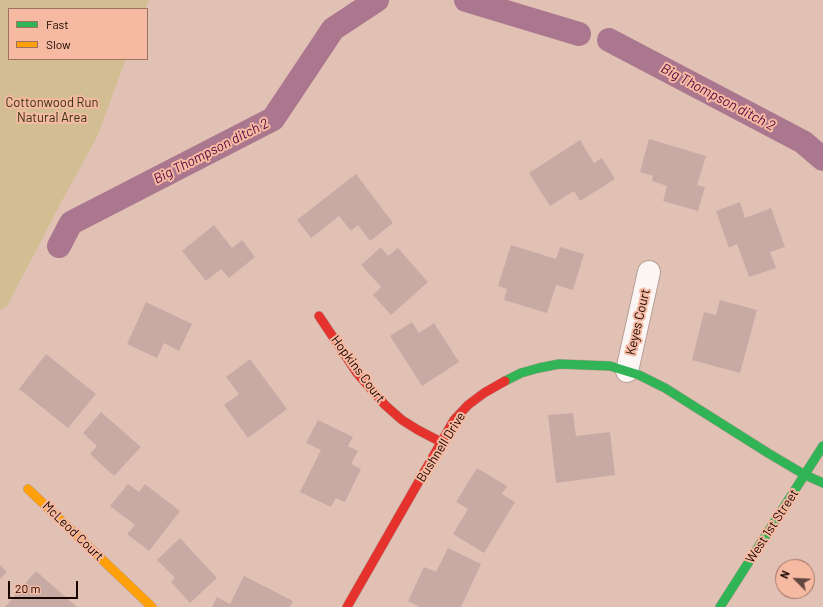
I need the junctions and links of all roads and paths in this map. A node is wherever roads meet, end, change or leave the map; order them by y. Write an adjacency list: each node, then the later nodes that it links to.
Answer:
1 (649, 272): 3 (street, Keyes Court)
2 (320, 316): 4 (street, Hopkins Court)
3 (627, 371): 4 (street, Bushnell Drive); 6 (street, Bushnell Drive)
4 (441, 442): 10 (street, Bushnell Drive)
5 (823, 446): 6 (street, West 1st Street)
6 (805, 475): 7 (street, Bushnell Drive); 11 (street, West 1st Street)
7 (823, 483)
8 (28, 489): 9 (street, McLeod Court)
9 (152, 607)
10 (347, 607)
11 (720, 607)

